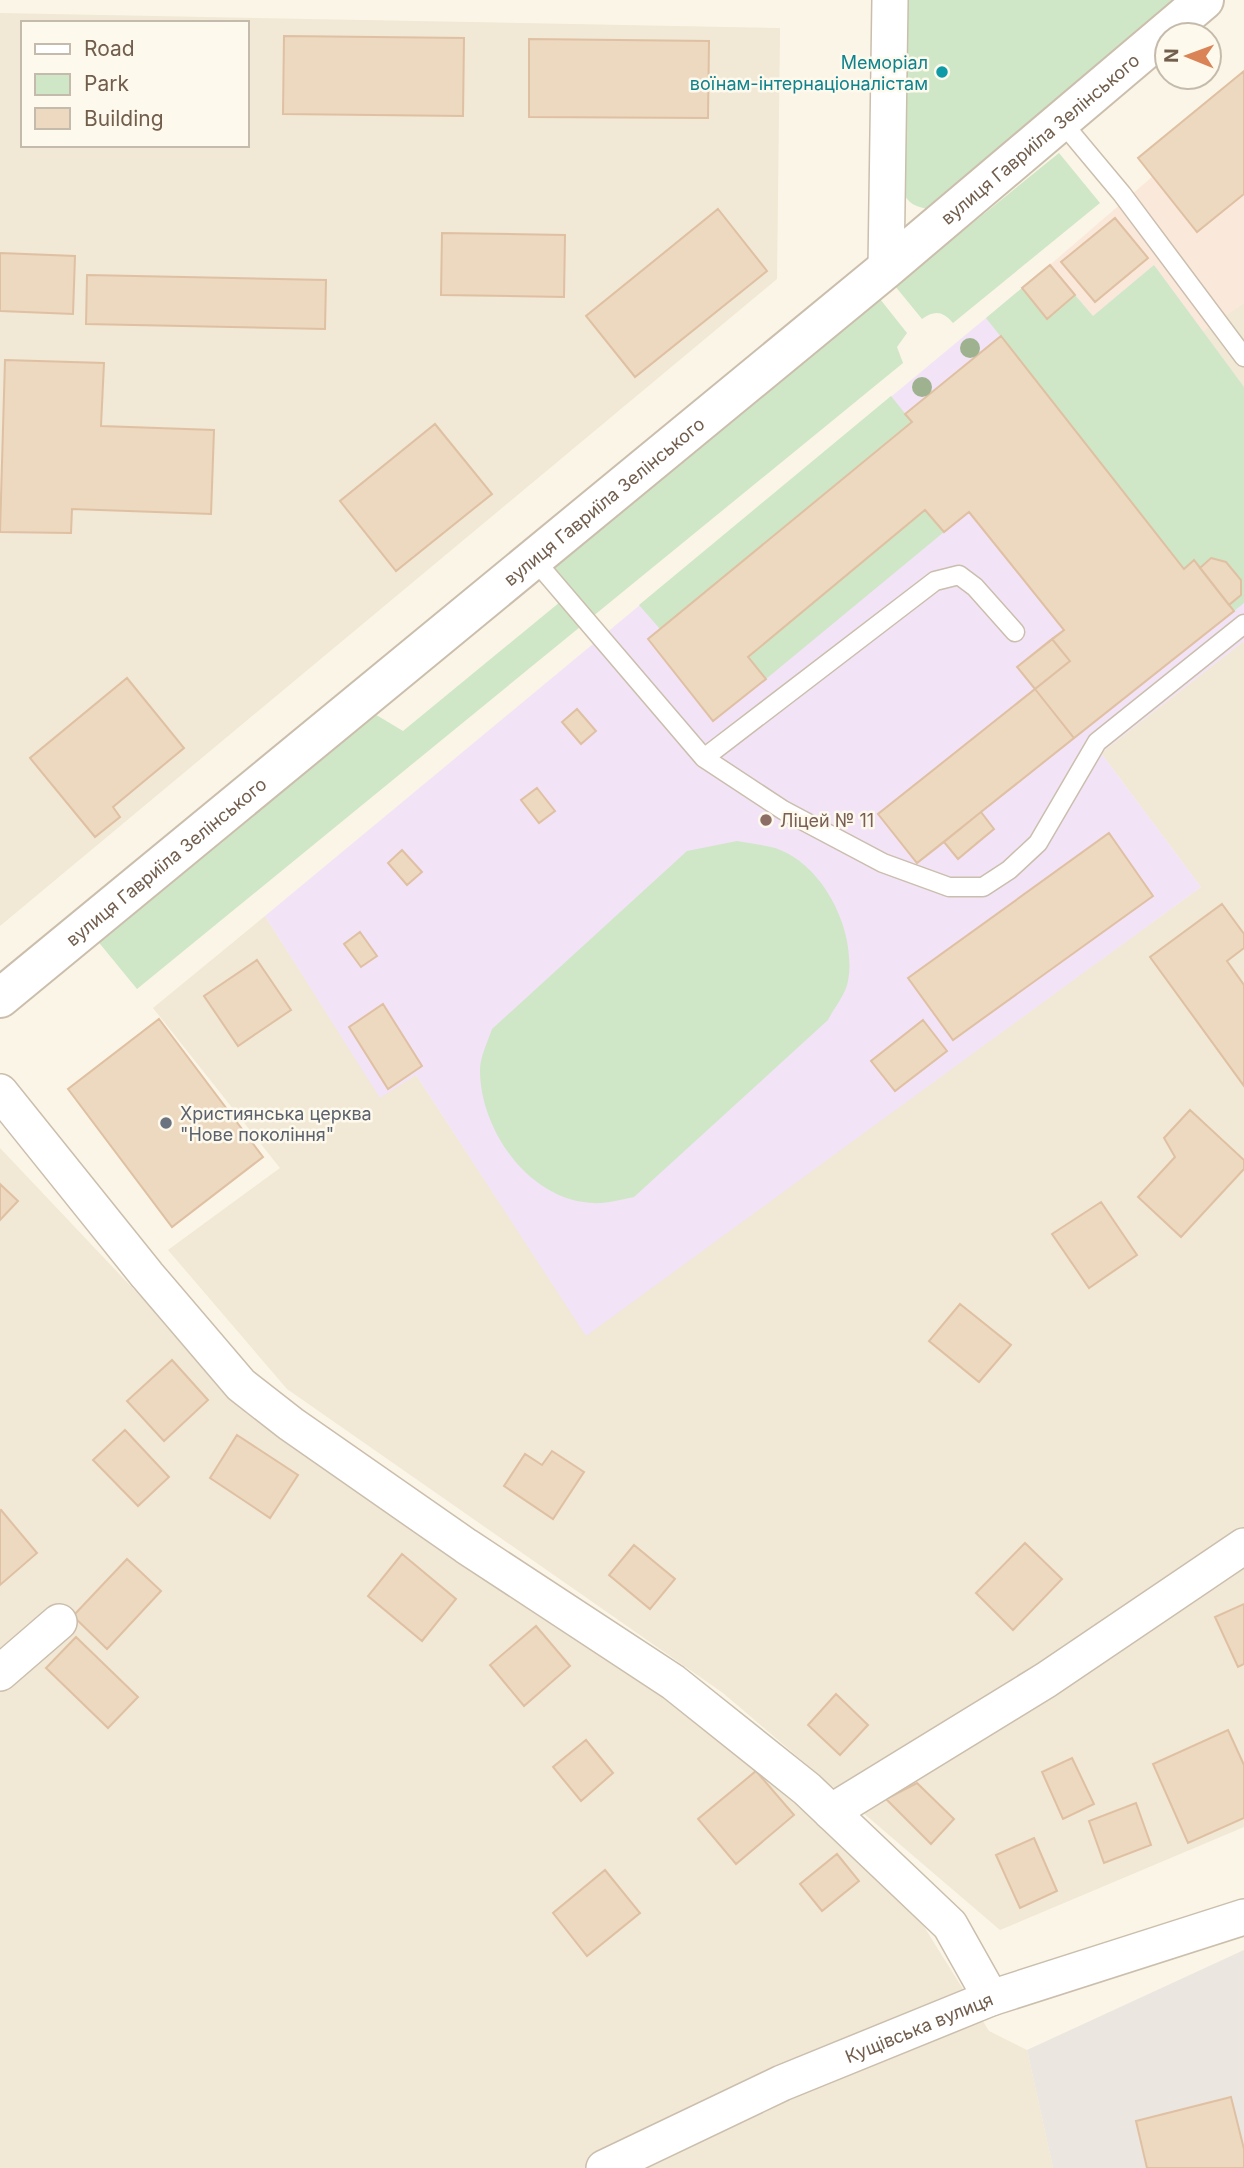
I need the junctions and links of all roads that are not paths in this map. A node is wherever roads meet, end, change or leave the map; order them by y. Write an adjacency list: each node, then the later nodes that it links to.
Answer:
1 (890, 0): 4 (street)
2 (1204, 0): 3 (street, вулиця Гавриїла Зелінського)
3 (1061, 121): 4 (street, вулиця Гавриїла Зелінського); 5 (lane)
4 (886, 269): 6 (street, вулиця Гавриїла Зелінського)
5 (1244, 357)
6 (533, 558): 9 (lane); 10 (street, вулиця Гавриїла Зелінського)
7 (1244, 624): 9 (lane)
8 (1015, 632): 9 (lane)
9 (704, 758)
10 (0, 998)
11 (0, 1093): 15 (street)
12 (1244, 1546): 15 (street)
13 (59, 1622): 14 (street)
14 (0, 1673)
15 (831, 1812): 17 (street)
16 (1244, 1917): 17 (street, Кущівська вулиця)
17 (991, 1998): 18 (street, Кущівська вулиця)
18 (604, 2168)

